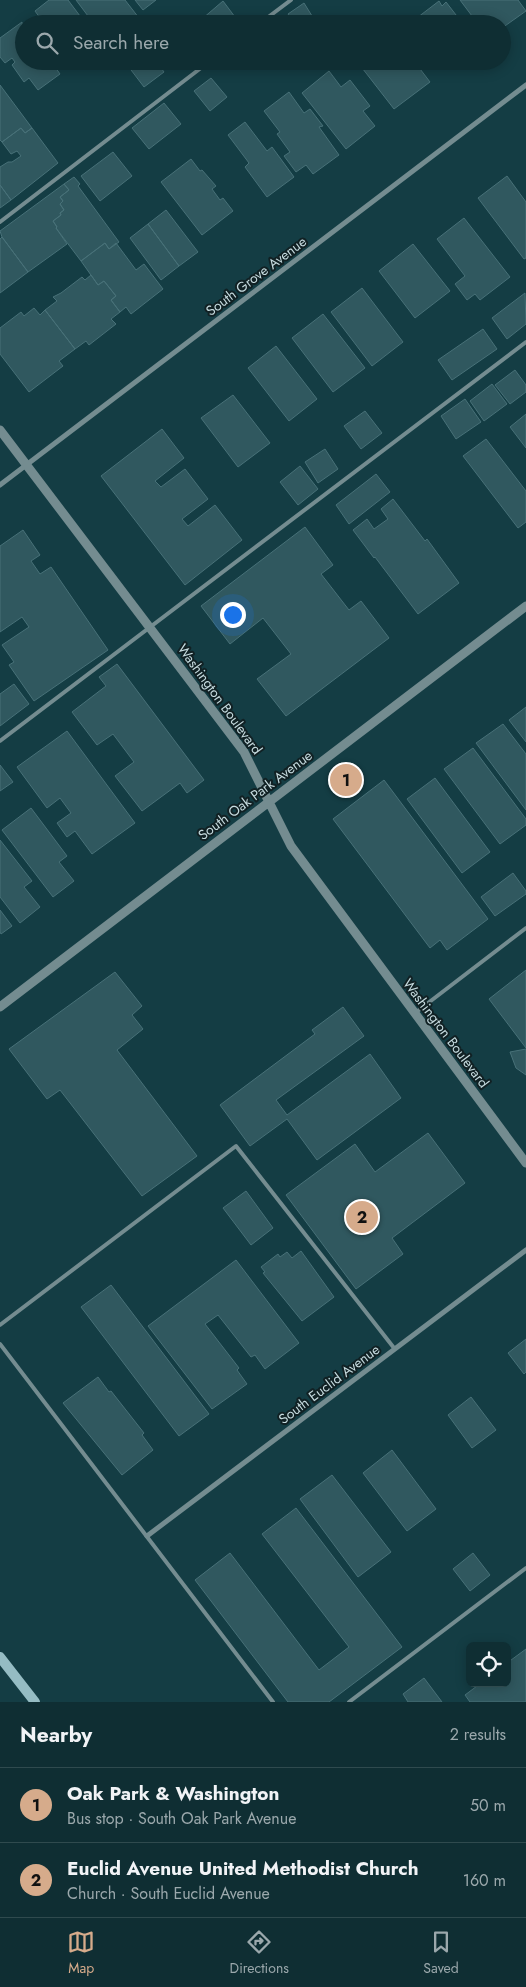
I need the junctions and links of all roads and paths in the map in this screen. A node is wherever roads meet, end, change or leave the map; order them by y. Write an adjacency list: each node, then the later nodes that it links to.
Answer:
1 (291, 0): 2 (lane)
2 (272, 15)
3 (198, 70): 5 (lane)
4 (526, 85): 8 (street, South Grove Avenue)
5 (0, 222)
6 (526, 342): 11 (lane)
7 (0, 430): 8 (street, Washington Boulevard)
8 (27, 465): 9 (street, South Grove Avenue); 11 (street, Washington Boulevard)
9 (0, 485)
10 (526, 606): 13 (street, South Oak Park Avenue)
11 (150, 627): 12 (lane); 13 (street, Washington Boulevard)
12 (0, 741)
13 (269, 802): 15 (street, South Oak Park Avenue); 16 (street, Washington Boulevard)
14 (526, 928): 16 (lane)
15 (0, 1007)
16 (414, 1014): 17 (street, Washington Boulevard)
17 (526, 1163)
18 (526, 1250): 21 (street, South Euclid Avenue)
19 (0, 1325): 21 (lane)
20 (0, 1344): 22 (lane)
21 (394, 1348): 22 (street, South Euclid Avenue)
22 (147, 1536): 26 (lane)
23 (526, 1568): 27 (lane)
24 (0, 1657): 25 (main road)
25 (35, 1702)
26 (274, 1702)
27 (349, 1702)

